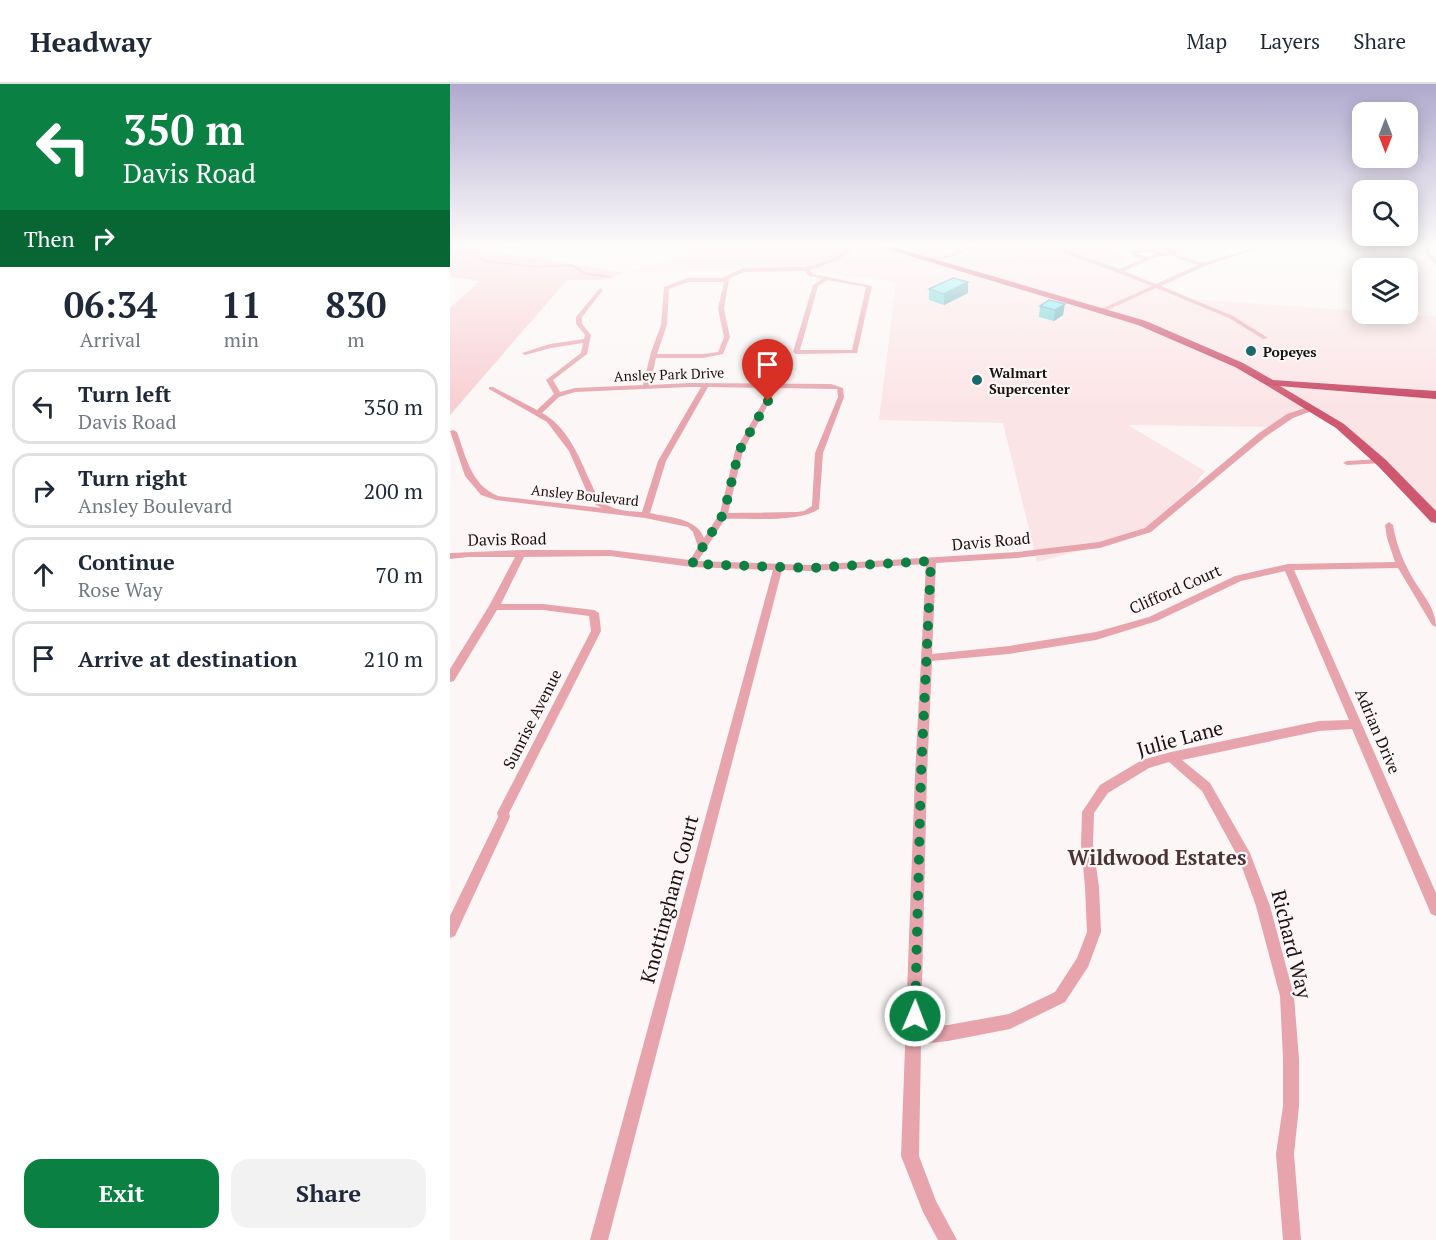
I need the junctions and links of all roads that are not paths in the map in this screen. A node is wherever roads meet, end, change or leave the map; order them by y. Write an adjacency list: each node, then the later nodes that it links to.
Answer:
1 (594, 299): 11 (street)
2 (665, 299): 13 (street)
3 (722, 299): 13 (street)
4 (812, 299): 5 (street)
5 (866, 299)
6 (1060, 299): 9 (highway)
7 (1127, 299): 9 (street)
8 (1187, 299): 10 (street)
9 (1101, 311): 14 (highway)
10 (1265, 338)
11 (588, 340): 12 (street); 21 (street)
12 (525, 353)
13 (654, 356): 17 (street)
14 (1270, 383): 18 (highway); 20 (highway); 22 (main road)
15 (706, 385): 16 (street, Ansley Park Drive); 17 (street, Ansley Park Drive); 28 (street)
16 (775, 386): 29 (street); 29 (street, Ansley Park Drive)
17 (646, 387): 21 (street, Ansley Park Drive)
18 (1309, 387): 20 (highway); 22 (highway)
19 (491, 388): 23 (street)
20 (1436, 393)
21 (558, 395): 23 (street)
22 (1308, 406): 25 (main road); 35 (street, Davis Road)
23 (538, 413): 27 (street)
24 (453, 432): 27 (street, Ansley Boulevard)
25 (1379, 460): 26 (street); 30 (main road)
26 (1347, 463)
27 (617, 512): 28 (street, Ansley Boulevard)
28 (645, 515): 32 (street, Ansley Boulevard)
29 (722, 516): 32 (street)
30 (1436, 519)
31 (1389, 525): 37 (street)
32 (703, 547): 36 (street)
33 (521, 553): 34 (street, Davis Road); 36 (street, Davis Road); 40 (street)
34 (450, 556)
35 (931, 561): 39 (street, Davis Road); 42 (street)
36 (692, 564): 39 (street, Davis Road)
37 (1401, 565): 38 (street, Clifford Court); 41 (street)
38 (1288, 567): 42 (street, Clifford Court); 44 (street, Adrian Drive)
39 (778, 568): 49 (street, Knottingham Court)
40 (494, 607): 43 (street); 47 (street, Sunrise Avenue)
41 (1436, 623)
42 (927, 658): 48 (street)
43 (450, 678)
44 (1356, 724): 45 (street, Julie Lane); 46 (street, Adrian Drive)
45 (1171, 757): 48 (street, Julie Lane); 51 (street, Richard Way)
46 (1436, 909)
47 (450, 931)
48 (914, 1037): 50 (street)
49 (599, 1240)
50 (948, 1240)
51 (1292, 1240)

